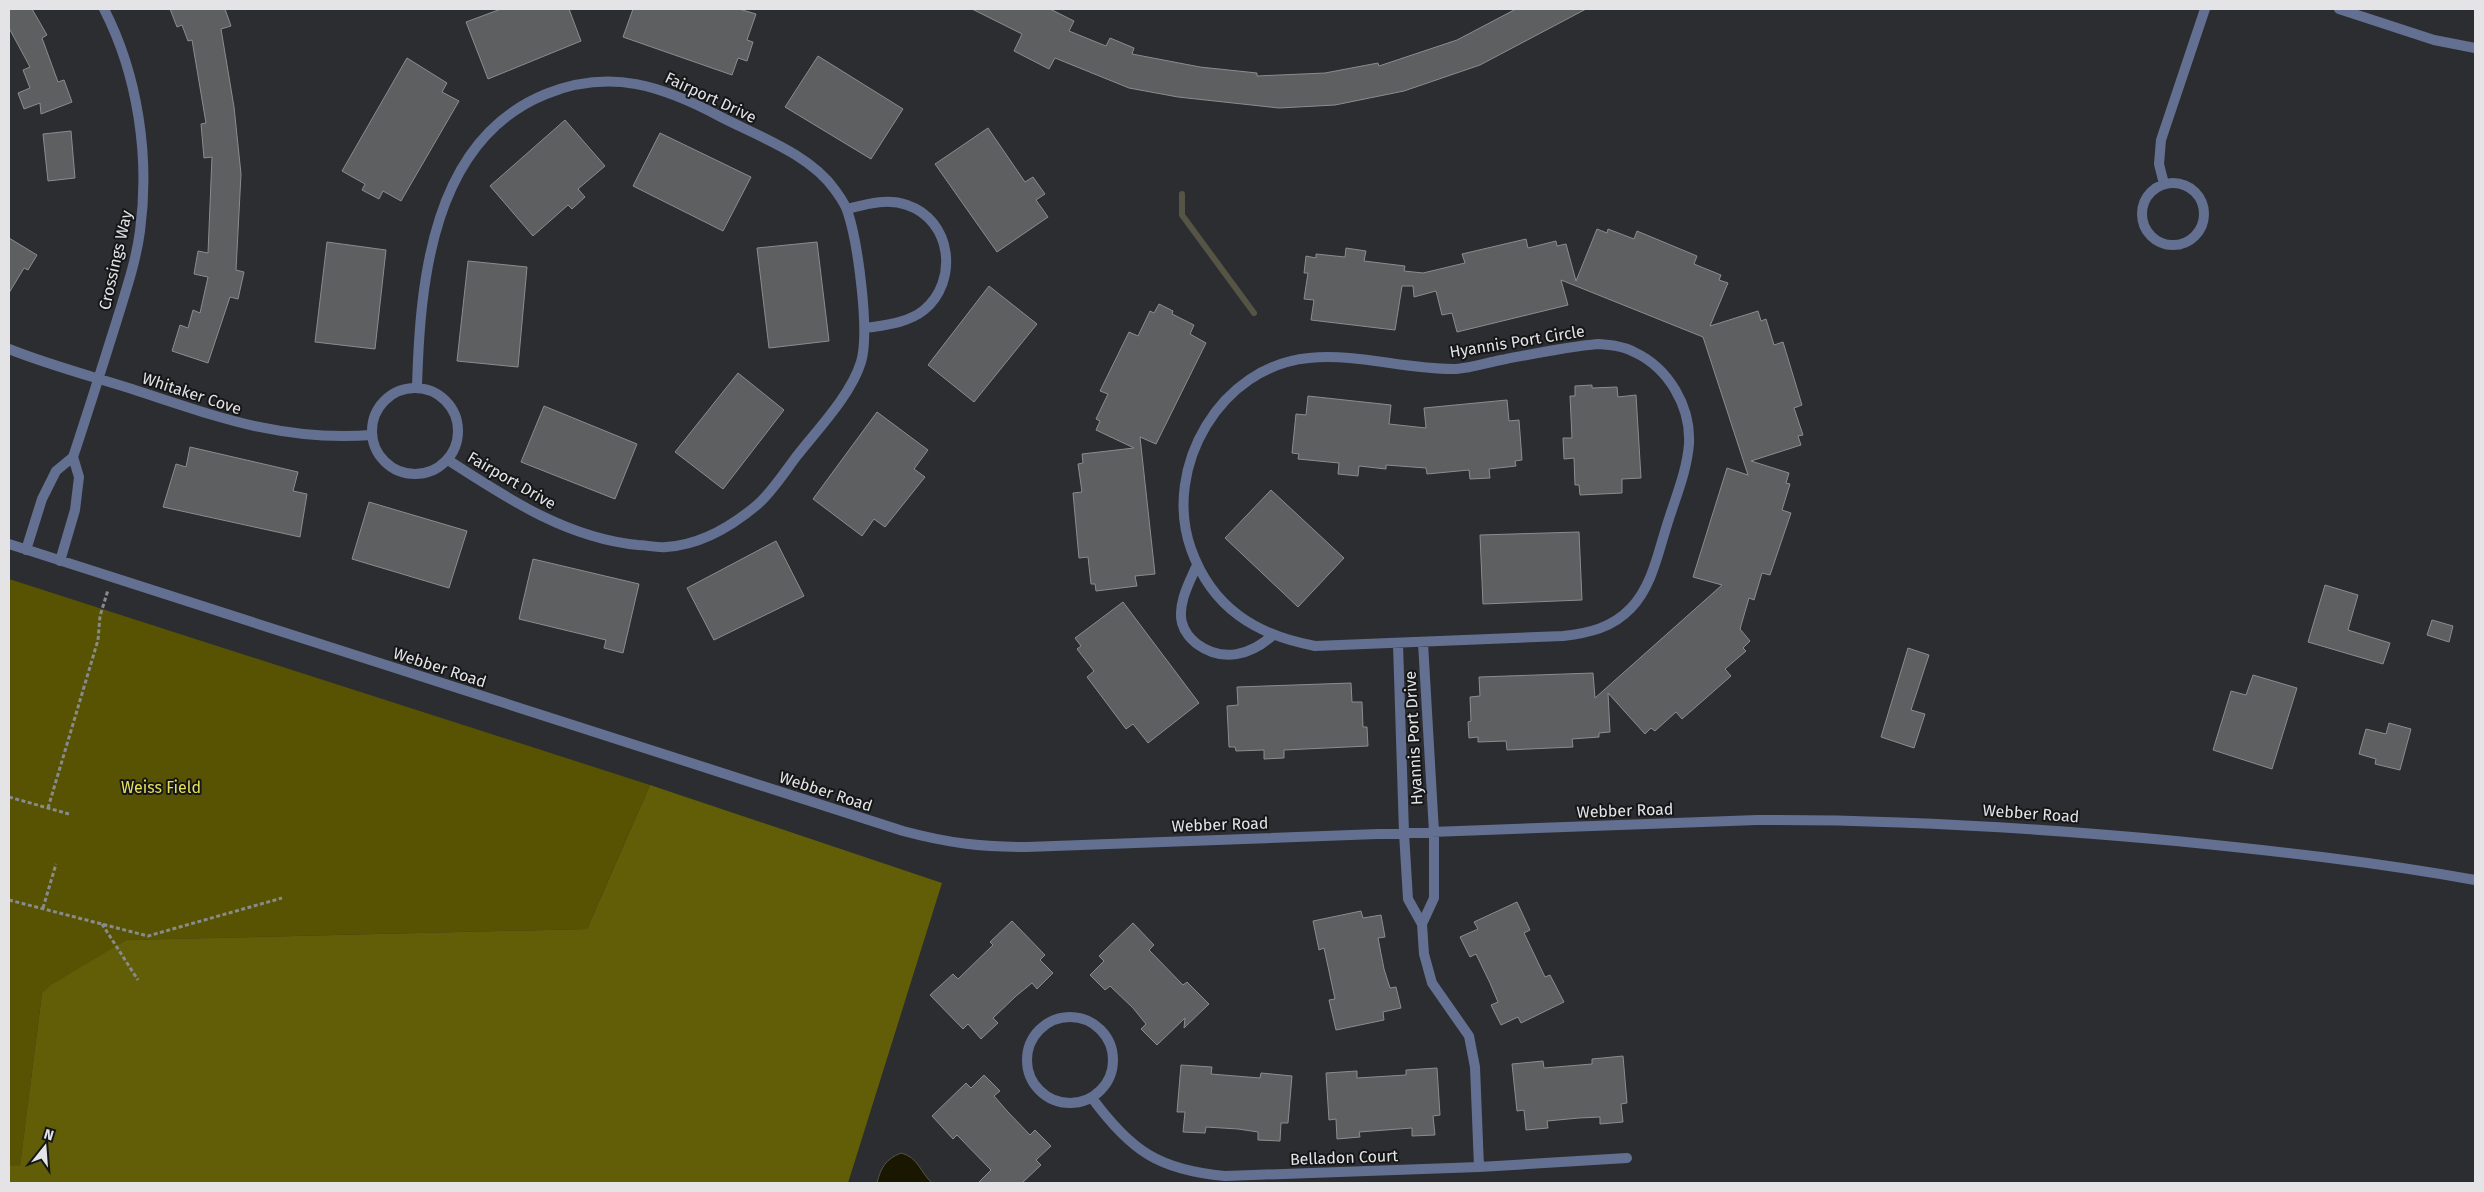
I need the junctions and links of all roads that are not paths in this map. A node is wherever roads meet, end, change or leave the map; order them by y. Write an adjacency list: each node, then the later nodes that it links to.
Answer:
1 (104, 9): 9 (street, Crossings Way)
2 (2205, 9): 5 (street)
3 (2339, 9): 4 (street)
4 (2475, 48)
5 (2164, 184): 5 (street)
6 (847, 209): 7 (street, Fairport Drive); 7 (street); 10 (street, Fairport Drive)
7 (866, 328): 13 (street, Fairport Drive)
8 (9, 349): 9 (street, Whitaker Cove)
9 (98, 379): 11 (street, Whitaker Cove); 12 (street, Crossings Way)
10 (417, 388): 11 (street); 13 (street)
11 (372, 435): 13 (street)
12 (73, 457): 15 (street, Crossings Way); 16 (street)
13 (448, 460)
14 (9, 544): 15 (street, Webber Road)
15 (26, 550): 16 (street, Webber Road)
16 (60, 561): 22 (street, Webber Road)
17 (1197, 564): 18 (street, Hyannis Port Circle); 18 (street); 19 (street, Hyannis Port Circle)
18 (1273, 635): 20 (street, Hyannis Port Circle)
19 (1422, 643): 20 (street, Hyannis Port Circle); 21 (street, Hyannis Port Drive)
20 (1398, 644): 22 (street, Hyannis Port Drive)
21 (1434, 832): 22 (street, Webber Road); 23 (street, Webber Road); 24 (street, Hyannis Port Drive)
22 (1404, 833): 24 (street, Hyannis Port Drive)
23 (2475, 880)
24 (1422, 924): 27 (street)
25 (1092, 1098): 25 (street); 27 (street, Belladon Court)
26 (1627, 1158): 27 (street, Belladon Court)
27 (1479, 1167)

